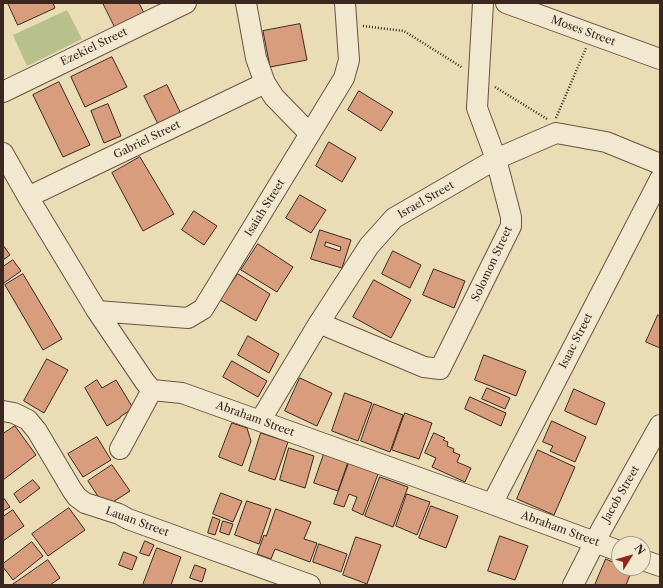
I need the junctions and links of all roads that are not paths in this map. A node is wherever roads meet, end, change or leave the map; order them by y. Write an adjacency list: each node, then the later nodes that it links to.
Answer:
1 (186, 3): 8 (street, Ezekiel Street)
2 (246, 3): 7 (street)
3 (345, 3): 9 (street, Isaiah Street)
4 (483, 3): 11 (street, Solomon Street)
5 (506, 3): 6 (street, Moses Street)
6 (660, 59)
7 (265, 83): 9 (street); 14 (street, Gabriel Street)
8 (3, 92)
9 (310, 134): 15 (street, Isaiah Street)
10 (3, 153): 14 (street)
11 (496, 159): 12 (street, Israel Street); 16 (street, Israel Street); 16 (street, Solomon Street)
12 (660, 164)
13 (660, 179): 22 (street, Isaac Street)
14 (28, 197): 15 (street)
15 (97, 311): 17 (street)
16 (319, 323): 19 (street, Israel Street)
17 (152, 390): 19 (street, Abraham Street); 21 (street)
18 (3, 411): 25 (street, Lauan Street)
19 (260, 421): 22 (street, Abraham Street)
20 (660, 425): 23 (street, Jacob Street)
21 (120, 449)
22 (492, 504): 23 (street, Abraham Street)
23 (594, 542): 24 (street, Abraham Street); 26 (street, Jacob Street)
24 (611, 548)
25 (310, 585)
26 (573, 585)

